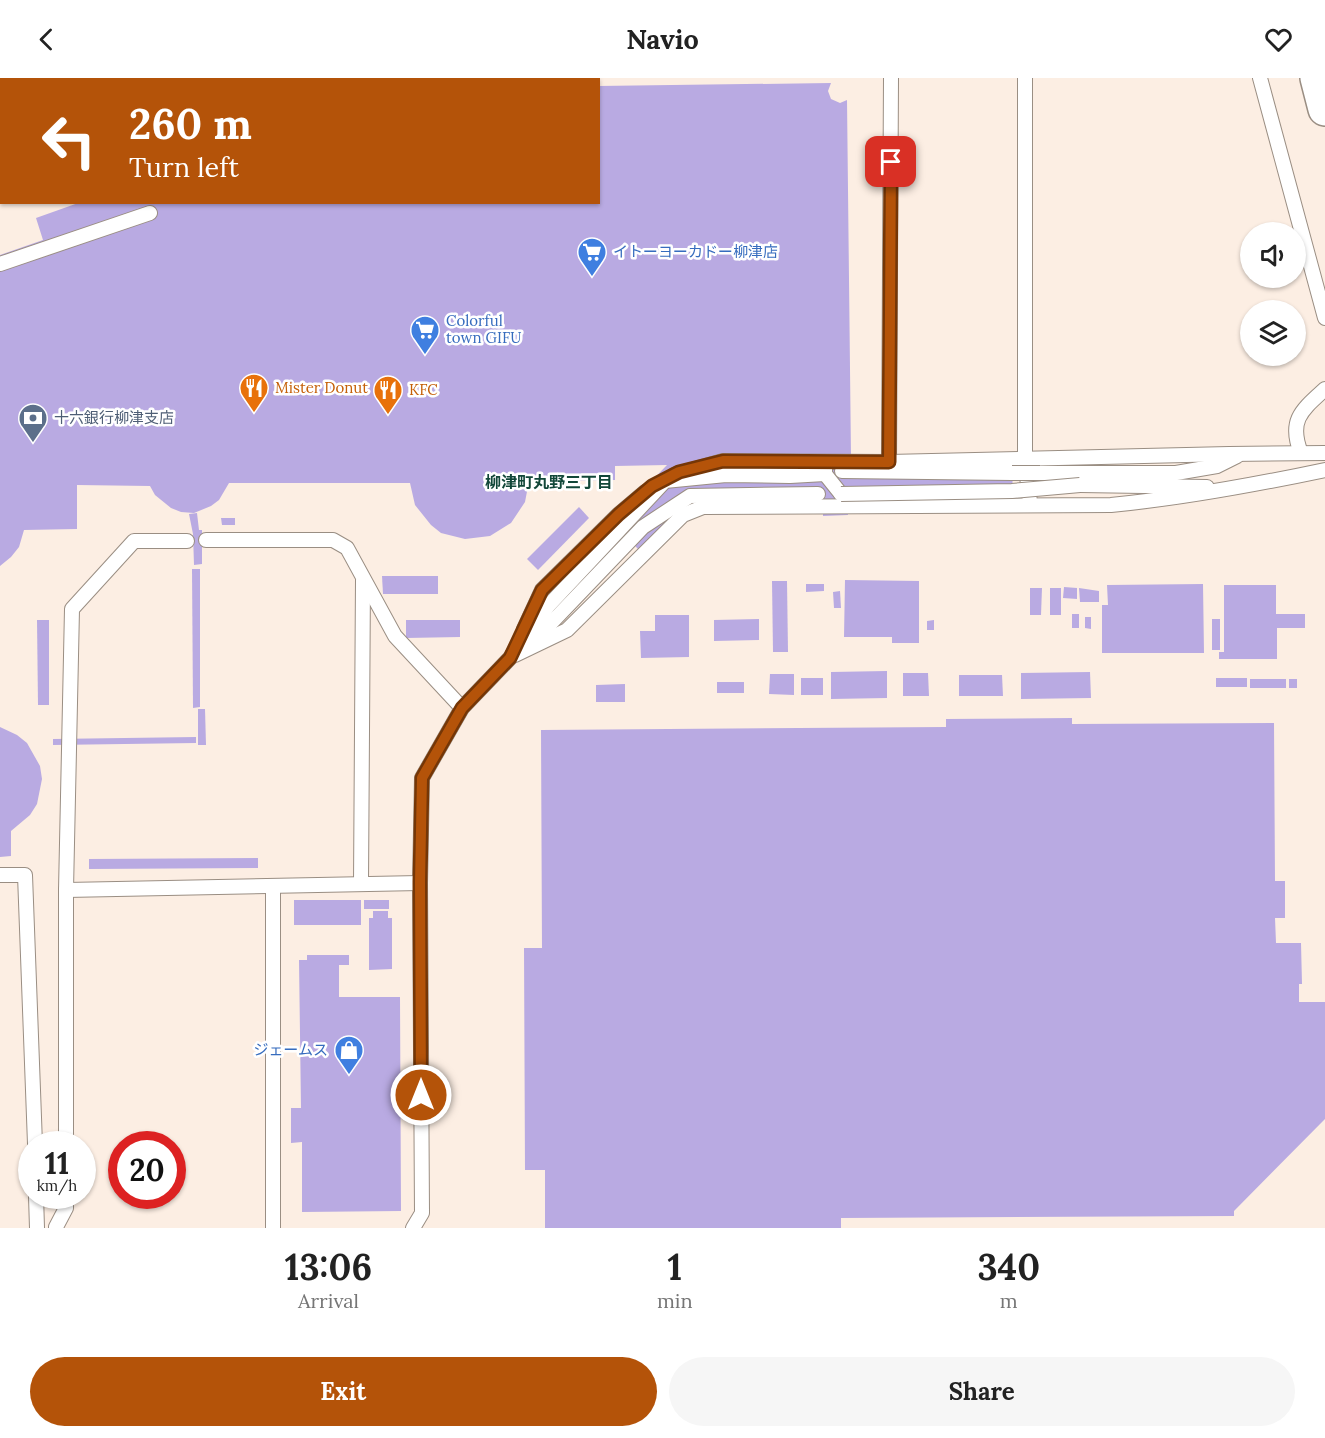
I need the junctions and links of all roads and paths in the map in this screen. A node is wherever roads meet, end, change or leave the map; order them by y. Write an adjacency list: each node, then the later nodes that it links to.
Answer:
1 (891, 78): 14 (lane)
2 (1025, 78): 13 (lane)
3 (1260, 78): 8 (lane)
4 (1317, 78): 5 (main road)
5 (1325, 109)
6 (150, 213): 7 (lane)
7 (0, 264)
8 (1325, 318)
9 (1325, 389): 11 (lane)
10 (1242, 453): 11 (lane); 13 (lane); 16 (lane, bridge)
11 (1301, 453): 12 (lane)
12 (1325, 453)
13 (1025, 459): 14 (lane); 19 (lane)
14 (889, 462): 24 (lane)
15 (1325, 470): 17 (lane)
16 (842, 471)
17 (1242, 488): 19 (lane); 24 (lane, bridge)
18 (818, 494): 23 (lane)
19 (1030, 505): 23 (lane)
20 (206, 540): 22 (lane)
21 (187, 541): 30 (lane)
22 (363, 578): 25 (lane); 28 (lane)
23 (527, 648): 24 (lane)
24 (510, 658): 25 (lane)
25 (462, 708): 27 (lane)
26 (0, 875): 31 (lane)
27 (420, 882): 28 (lane); 39 (lane)
28 (361, 883): 29 (lane)
29 (273, 887): 30 (lane); 38 (lane)
30 (66, 890): 32 (lane)
31 (35, 1131)
32 (66, 1131)
33 (37, 1209): 35 (lane)
34 (66, 1209): 36 (lane)
35 (38, 1228)
36 (56, 1228): 37 (lane)
37 (73, 1228)
38 (273, 1228)
39 (413, 1228)

